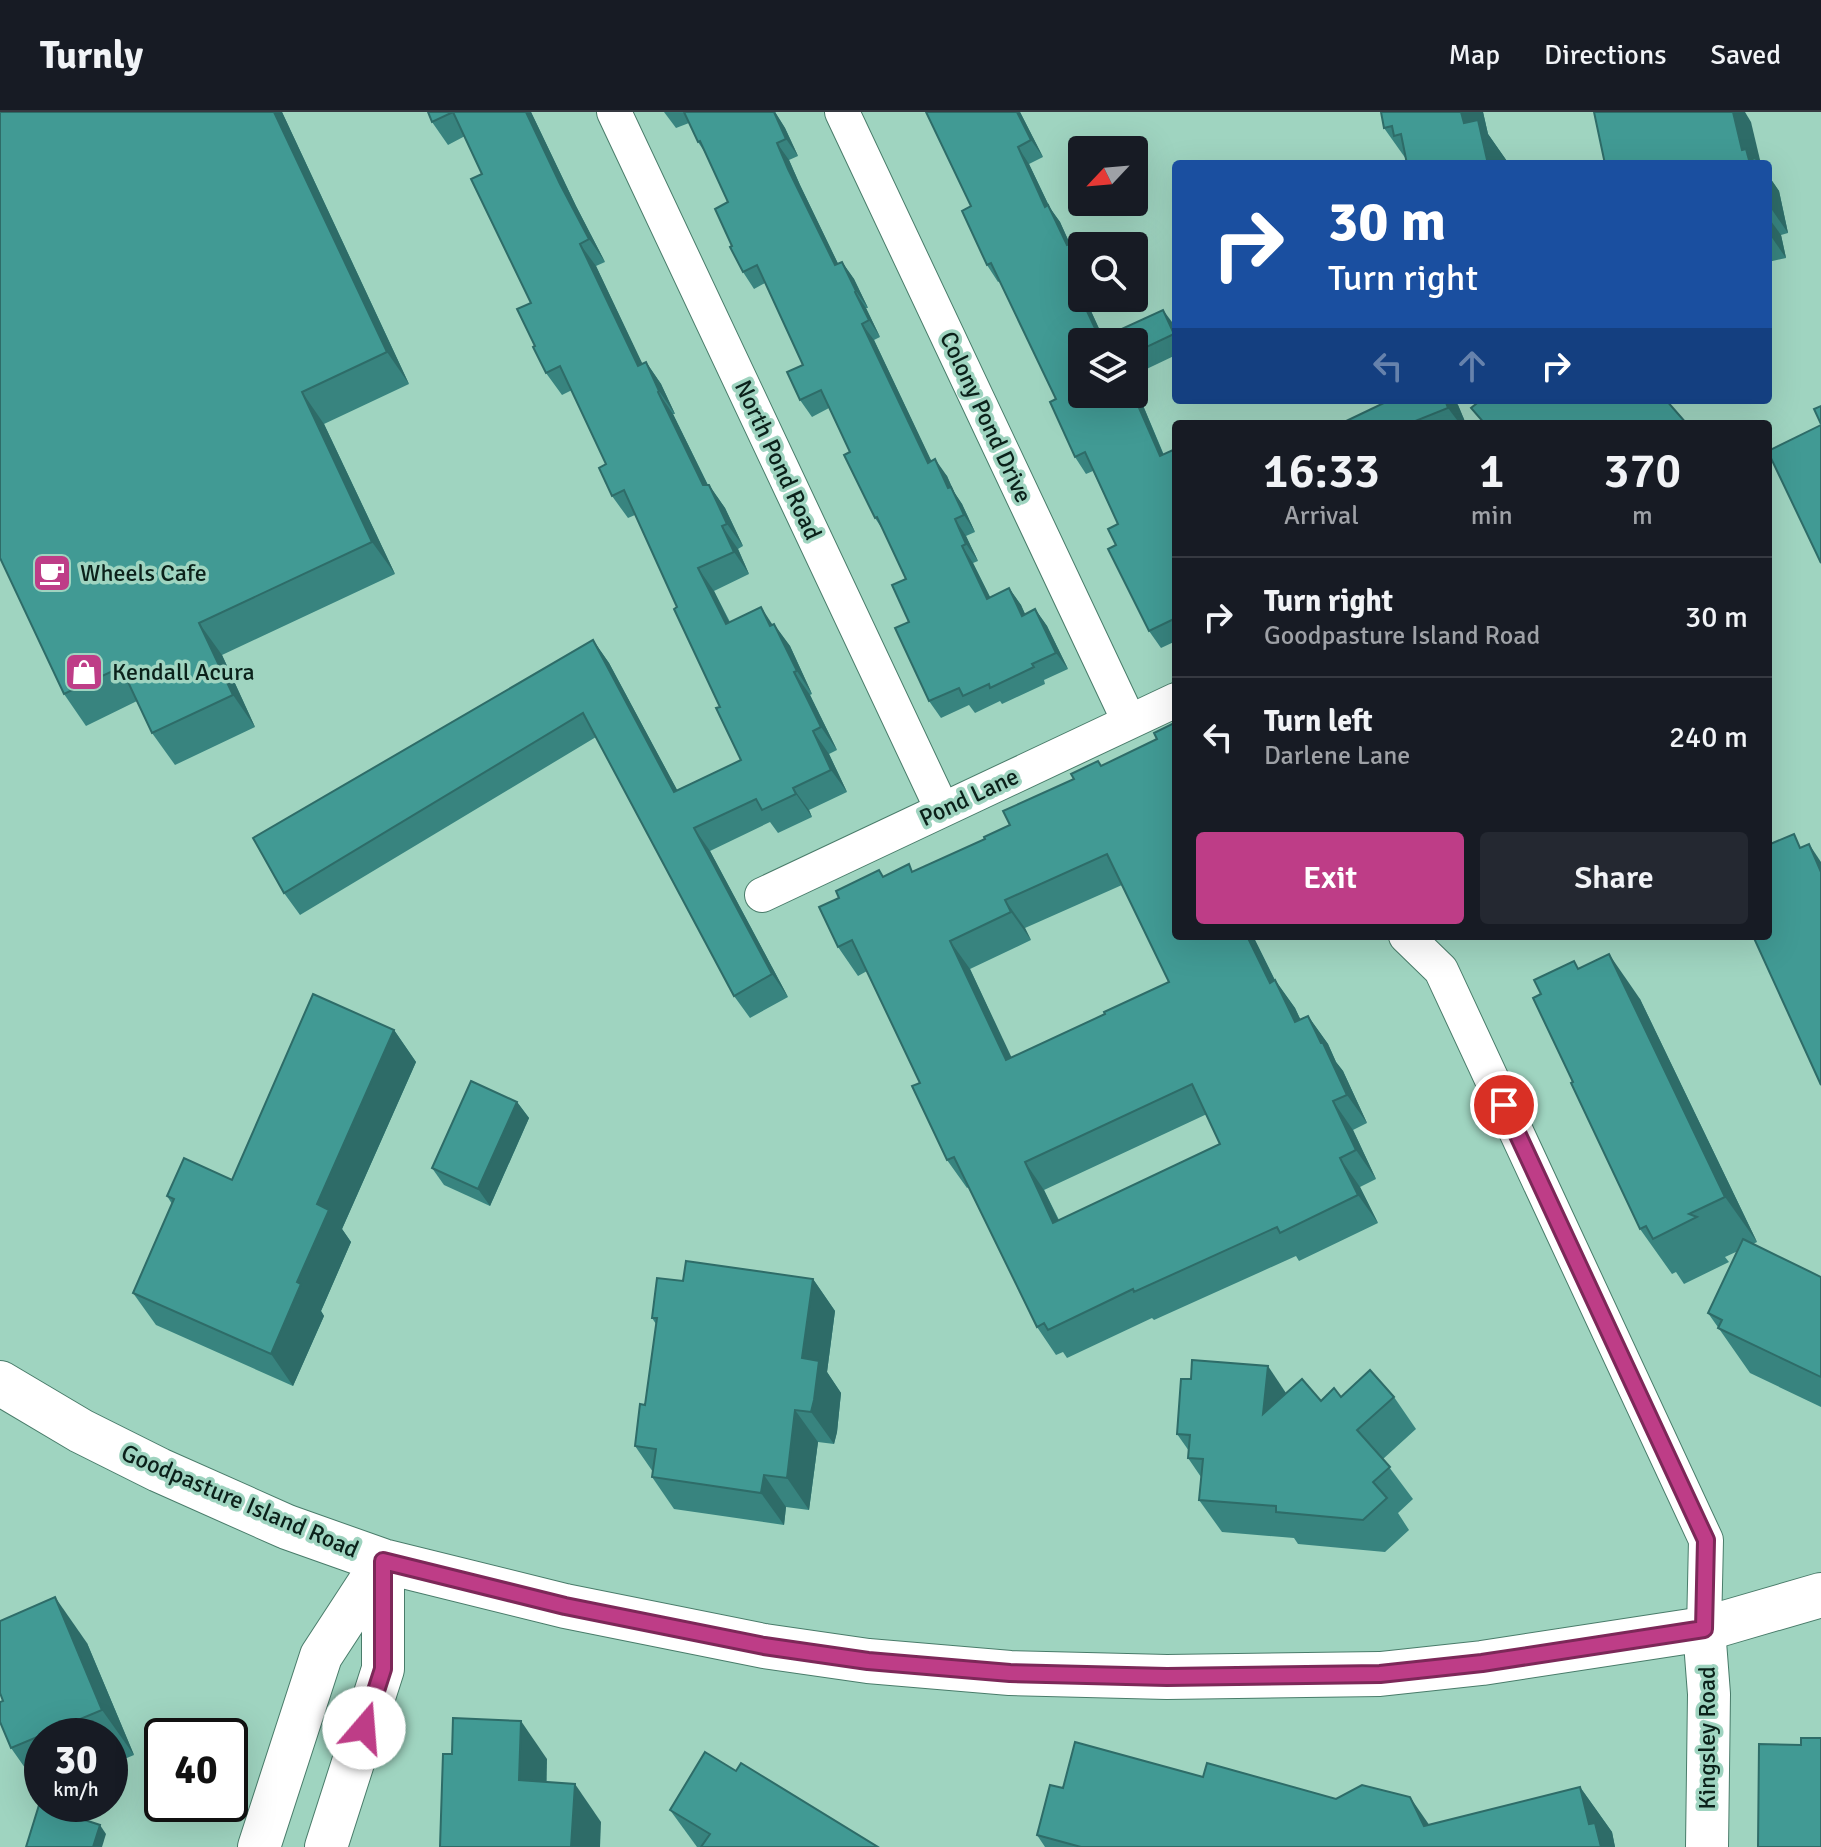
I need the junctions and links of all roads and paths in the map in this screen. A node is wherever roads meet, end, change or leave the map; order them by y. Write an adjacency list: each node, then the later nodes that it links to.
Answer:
1 (614, 112): 5 (street, North Pond Road)
2 (842, 112): 4 (street, Colony Pond Drive)
3 (1172, 702): 4 (street, Pond Lane)
4 (1129, 721): 5 (street, Pond Lane)
5 (942, 809): 6 (street, Pond Lane)
6 (762, 895)
7 (1410, 940): 11 (street)
8 (0, 1383): 9 (main road, Goodpasture Island Road)
9 (383, 1561): 11 (main road, Goodpasture Island Road); 12 (street); 13 (street)
10 (1821, 1595): 11 (main road, Goodpasture Island Road)
11 (1704, 1629): 14 (street, Kingsley Road)
12 (259, 1847)
13 (326, 1847)
14 (1707, 1847)

